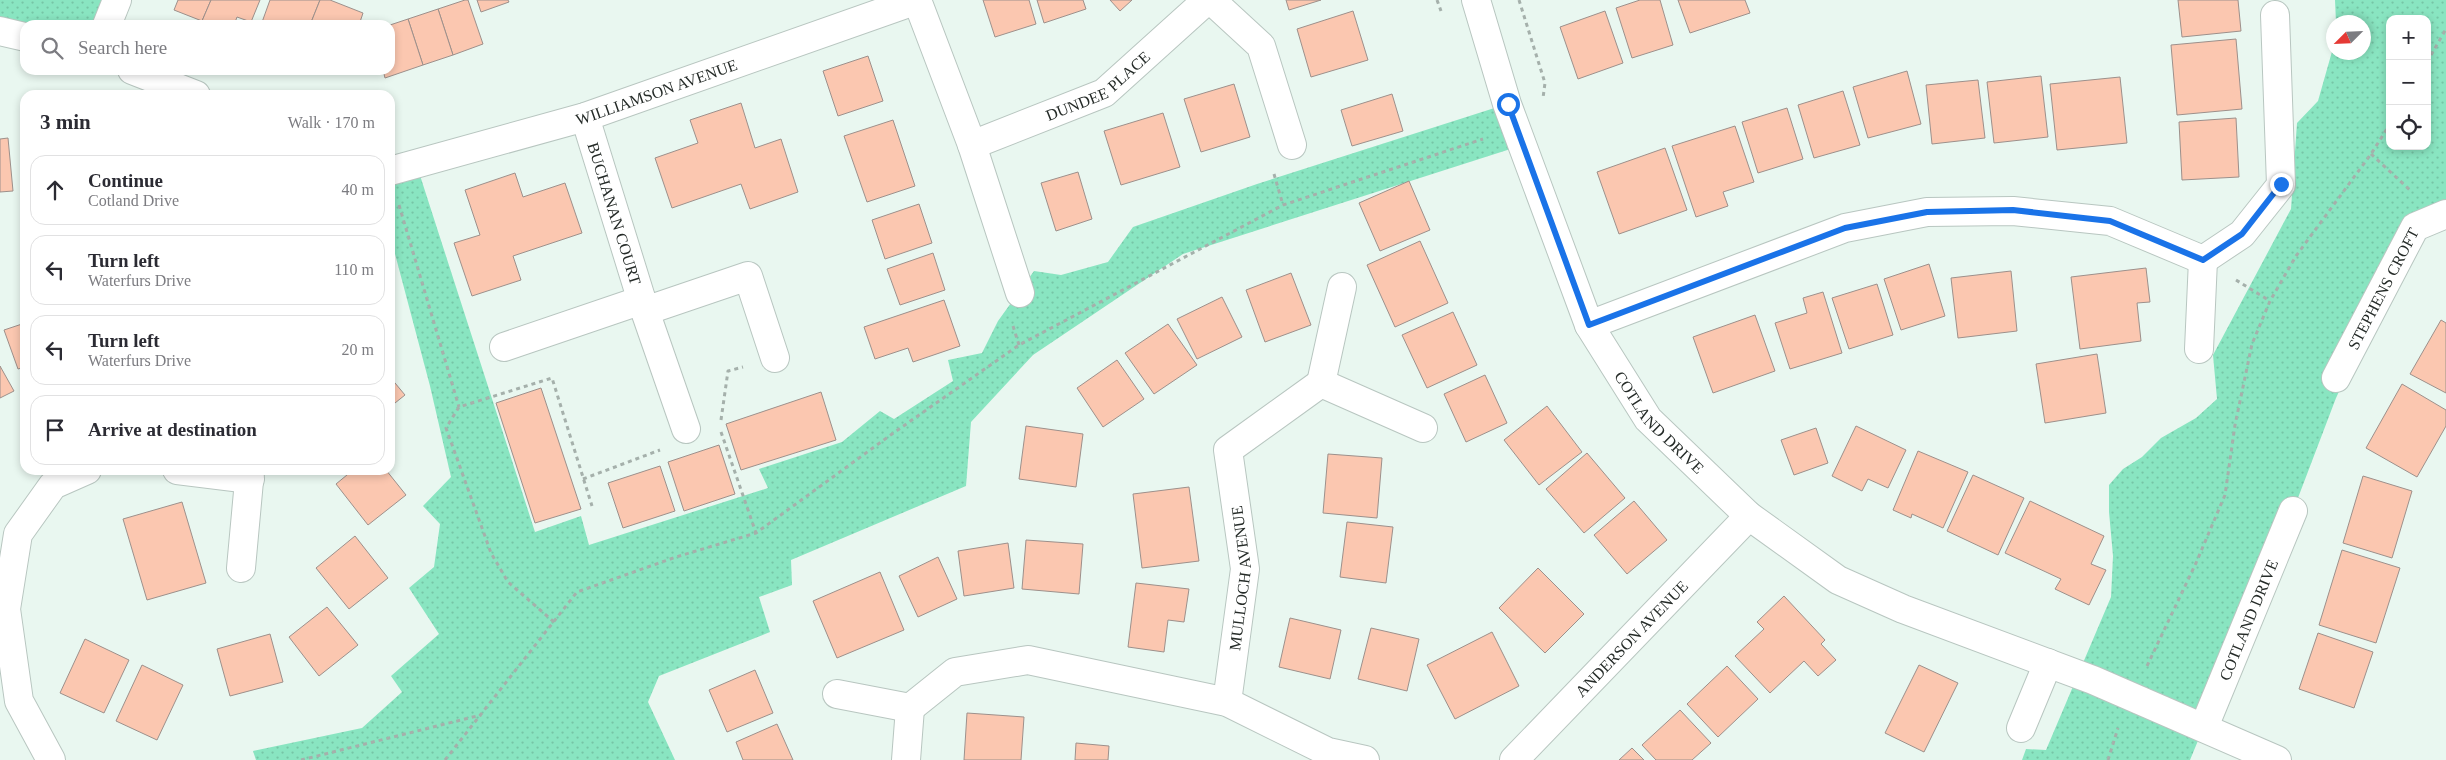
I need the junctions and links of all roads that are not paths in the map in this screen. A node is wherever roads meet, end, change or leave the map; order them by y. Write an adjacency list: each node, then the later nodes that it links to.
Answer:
1 (117, 0): 7 (street)
2 (917, 0): 12 (street, WILLIAMSON AVENUE); 14 (street)
3 (1207, 0): 14 (street, DUNDEE PLACE)
4 (1211, 0): 13 (street)
5 (1476, 0): 21 (street, COTLAND DRIVE)
6 (2275, 15): 17 (street)
7 (110, 20)
8 (0, 30): 9 (street)
9 (20, 36)
10 (145, 75): 11 (street)
11 (183, 90)
12 (585, 117): 15 (street, WILLIAMSON AVENUE); 20 (street, BUCHANAN COURT)
13 (1292, 144)
14 (972, 145): 19 (street)
15 (395, 170)
16 (2442, 215): 25 (street, STEPHENS CROFT)
17 (2203, 260): 21 (street); 23 (street)
18 (1342, 287): 26 (street)
19 (1020, 293)
20 (644, 305): 22 (street); 24 (street); 28 (street, BUCHANAN COURT)
21 (1589, 325): 32 (street, COTLAND DRIVE)
22 (504, 347)
23 (2200, 349)
24 (775, 358)
25 (2336, 378)
26 (1321, 383): 27 (street); 36 (street, MULLOCH AVENUE)
27 (1423, 428)
28 (686, 429)
29 (76, 475): 40 (street)
30 (250, 475): 33 (street)
31 (2293, 512): 38 (street, COTLAND DRIVE)
32 (1749, 516): 34 (street, COTLAND DRIVE); 43 (street, ANDERSON AVENUE)
33 (241, 568)
34 (2048, 663): 38 (street, COTLAND DRIVE); 39 (street)
35 (838, 694): 37 (street)
36 (1227, 702): 37 (street); 42 (street)
37 (910, 708): 41 (street)
38 (2204, 727): 44 (street, COTLAND DRIVE)
39 (2021, 728)
40 (51, 760)
41 (906, 760)
42 (1365, 760)
43 (1514, 760)
44 (2277, 760)

